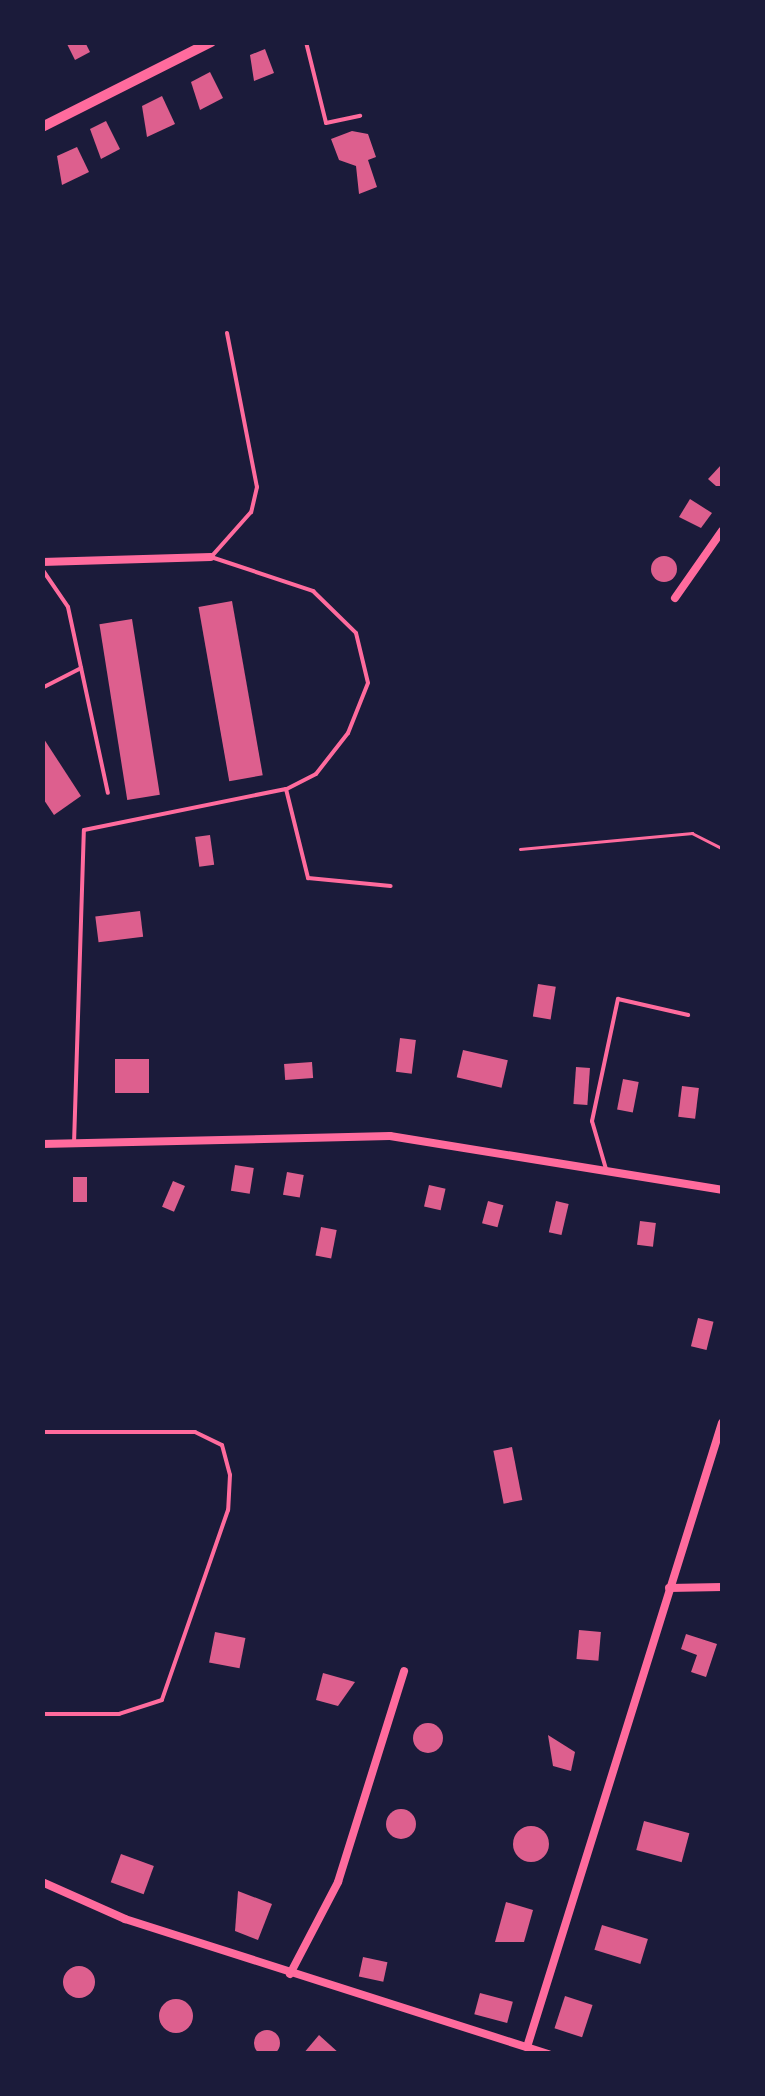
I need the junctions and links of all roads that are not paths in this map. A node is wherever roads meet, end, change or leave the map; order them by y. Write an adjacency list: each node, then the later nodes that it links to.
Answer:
1 (211, 42): 4 (main road)
2 (306, 42): 3 (lane)
3 (360, 116)
4 (42, 127)
5 (227, 332): 7 (lane)
6 (722, 532): 9 (street)
7 (210, 557): 8 (street); 12 (lane)
8 (42, 566): 10 (lane)
9 (674, 598)
10 (81, 668): 11 (lane); 13 (lane)
11 (42, 688)
12 (286, 789): 14 (lane); 17 (lane)
13 (108, 793)
14 (391, 886)
15 (688, 1015): 18 (lane)
16 (42, 1144): 17 (street)
17 (74, 1144): 18 (street)
18 (606, 1169): 19 (street)
19 (722, 1190)
20 (722, 1424): 23 (street)
21 (42, 1432): 25 (lane)
22 (722, 1586): 23 (street)
23 (670, 1588): 28 (street)
24 (404, 1671): 27 (street)
25 (42, 1714)
26 (42, 1882): 27 (street)
27 (290, 1974): 28 (street)
28 (527, 2047): 29 (street)
29 (549, 2054)

